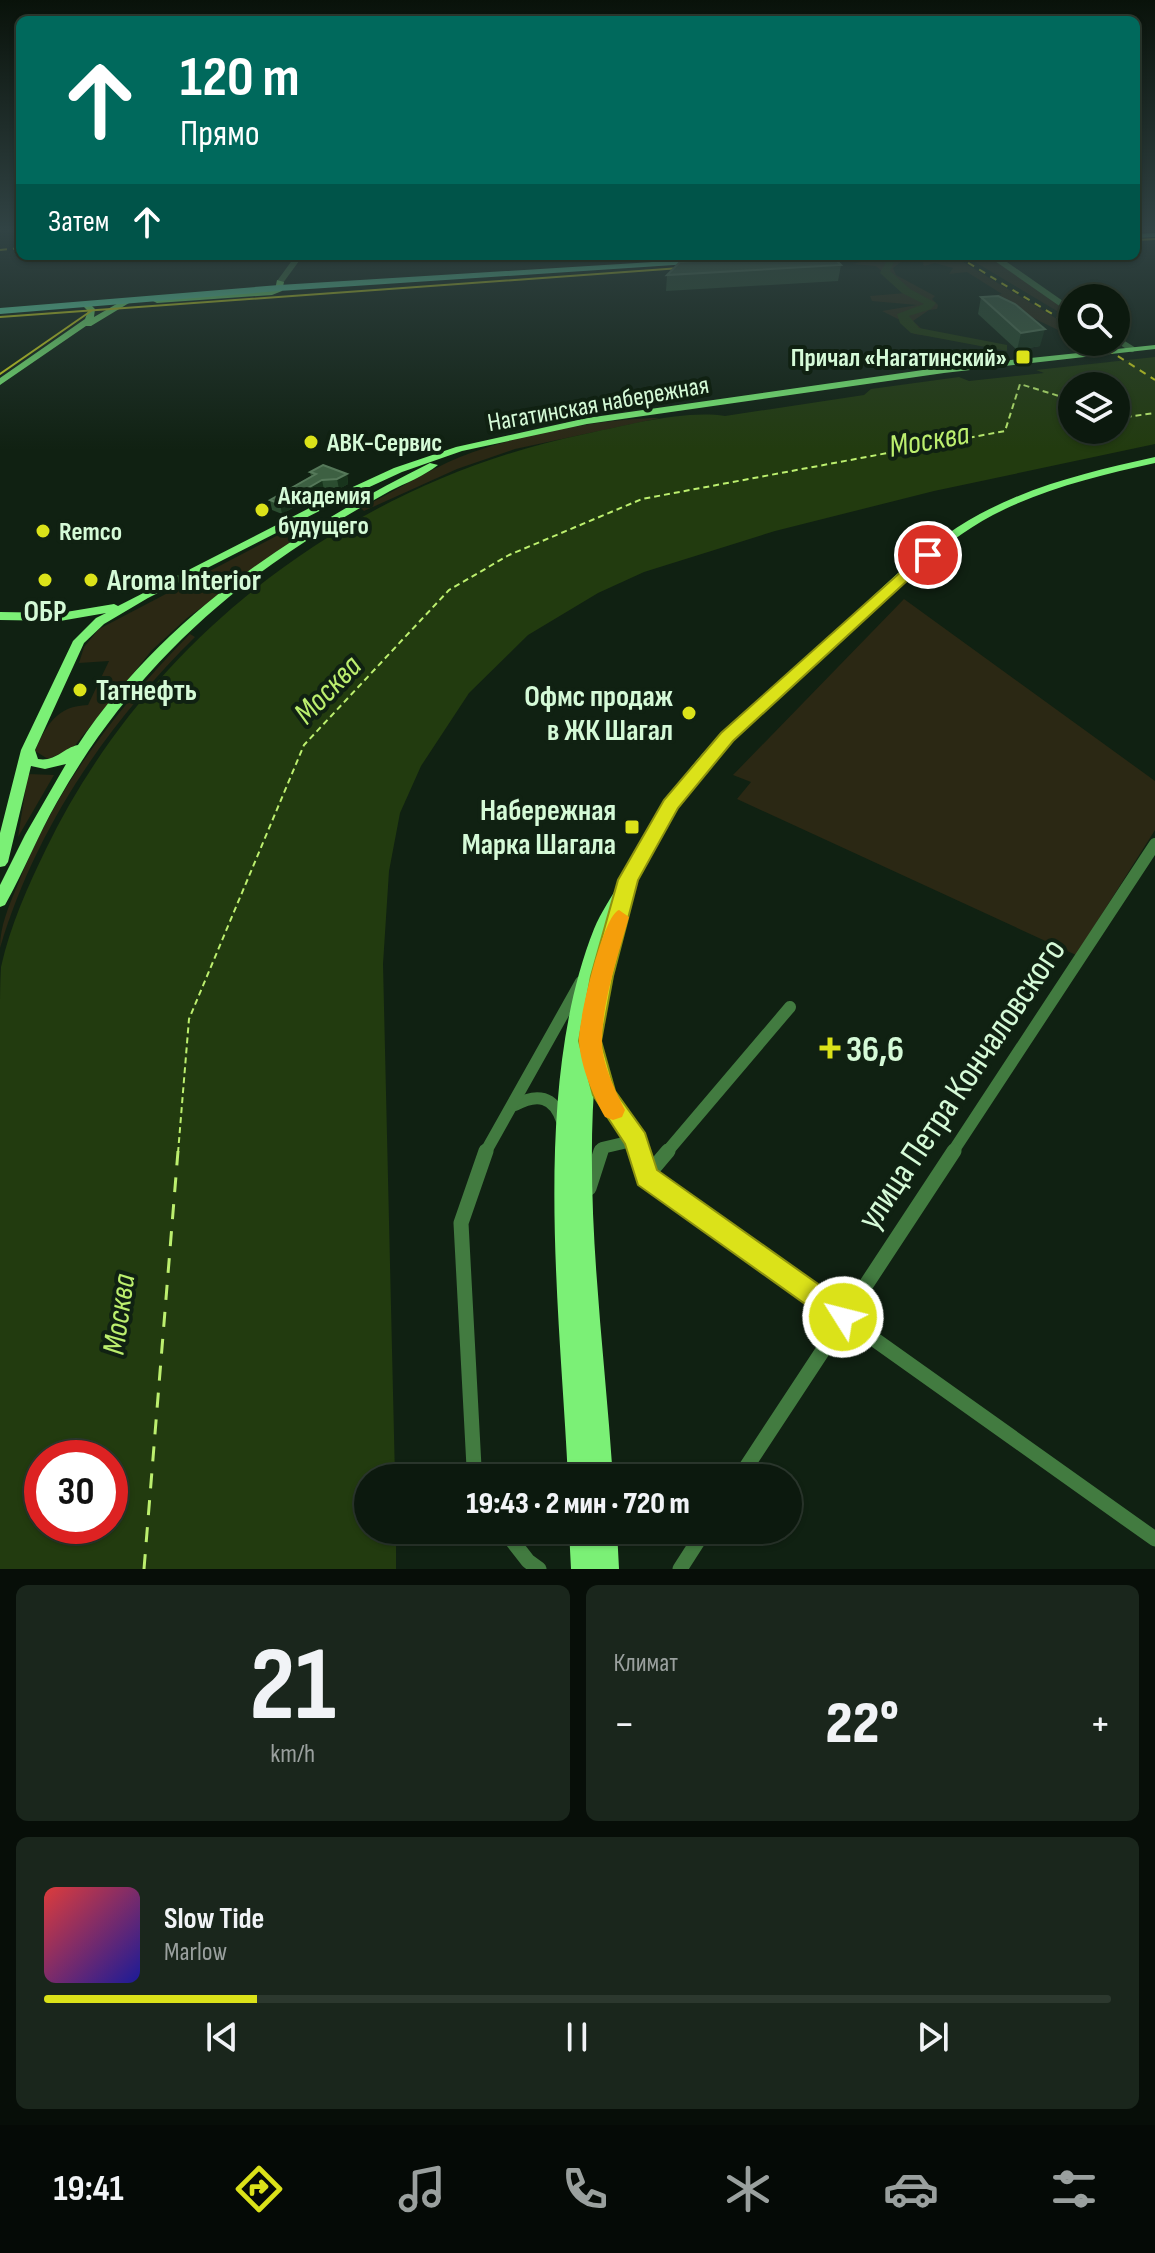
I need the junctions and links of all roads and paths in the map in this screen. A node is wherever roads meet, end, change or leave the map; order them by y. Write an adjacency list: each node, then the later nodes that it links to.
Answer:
1 (46, 304): 7 (main road)
2 (84, 304): 6 (main road)
3 (102, 304): 5 (main road)
4 (123, 304): 8 (main road)
5 (87, 306): 6 (main road); 8 (main road)
6 (45, 307): 7 (main road)
7 (0, 308)
8 (77, 329): 14 (main road)
9 (1132, 349): 10 (main road)
10 (1155, 349): 11 (main road)
11 (1130, 352)
12 (1089, 356): 16 (main road, Нагатинская набережная)
13 (1091, 356): 17 (main road, Нагатинская набережная)
14 (0, 382)
15 (1155, 460): 26 (main road)
16 (293, 521): 17 (main road); 18 (main road, Нагатинская набережная)
17 (319, 529): 22 (main road, Нагатинская набережная)
18 (144, 596): 20 (main road); 21 (main road, Нагатинская набережная)
19 (0, 616): 20 (main road)
20 (44, 618): 21 (main road)
21 (79, 641): 23 (main road, Нагатинская набережная)
22 (91, 736): 23 (main road); 27 (main road, Нагатинская набережная)
23 (28, 750): 25 (main road, Нагатинская набережная)
24 (1155, 844): 36 (street, улица Петра Кончаловского)
25 (0, 862)
26 (628, 880): 28 (main road); 30 (main road)
27 (0, 901)
28 (591, 966): 31 (street); 33 (main road)
29 (790, 1007): 34 (street)
30 (590, 1041): 32 (street); 35 (main road)
31 (513, 1106): 33 (street); 38 (street)
32 (636, 1140): 34 (street); 35 (street)
33 (567, 1149): 37 (main road)
34 (646, 1177): 36 (street)
35 (586, 1204): 37 (main road)
36 (843, 1317): 41 (street, улица Петра Кончаловского); 42 (street)
37 (586, 1384): 39 (main road); 40 (main road)
38 (474, 1464)
39 (580, 1464)
40 (600, 1464)
41 (748, 1464)
42 (1155, 1539)
43 (515, 1544): 47 (street)
44 (582, 1544): 48 (main road)
45 (606, 1544): 49 (main road)
46 (696, 1544): 50 (street)
47 (539, 1569)
48 (583, 1569)
49 (607, 1569)
50 (680, 1569)

